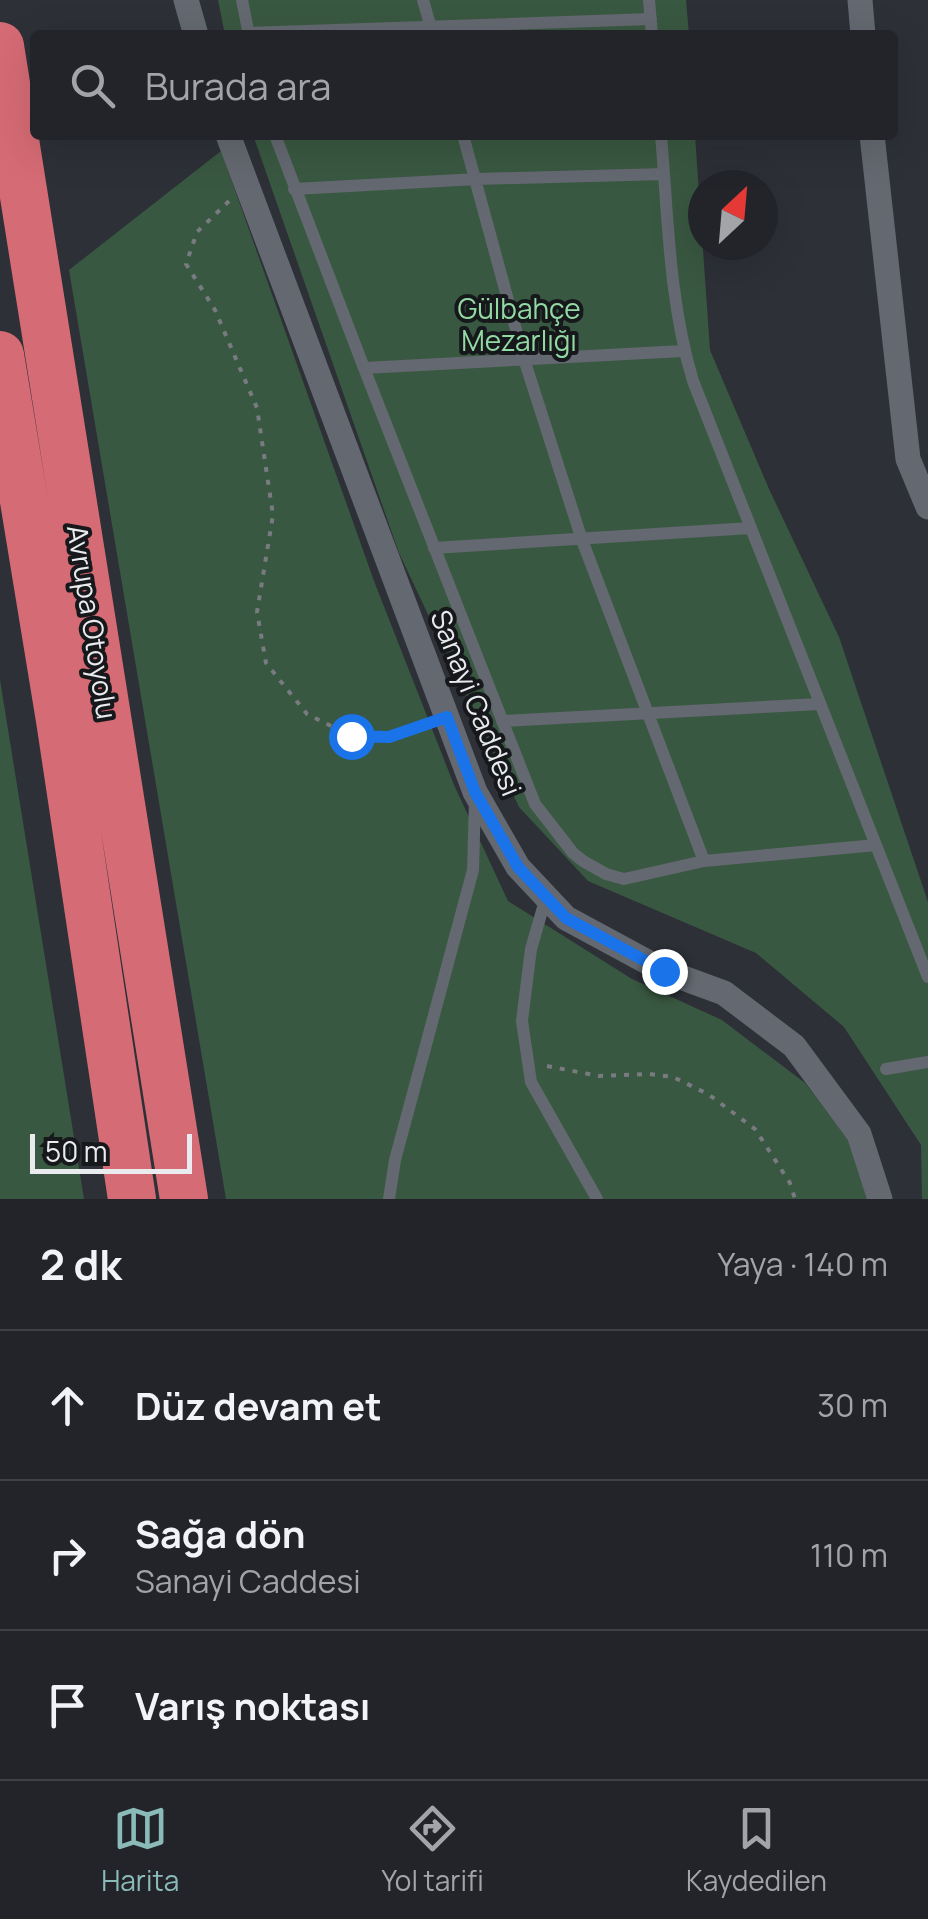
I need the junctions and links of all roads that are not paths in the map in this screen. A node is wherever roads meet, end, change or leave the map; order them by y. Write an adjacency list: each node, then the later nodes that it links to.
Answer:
1 (186, 0): 7 (street)
2 (242, 0): 8 (lane)
3 (423, 0): 9 (lane)
4 (649, 0): 6 (lane)
5 (860, 0): 11 (street)
6 (651, 18): 9 (lane); 10 (lane)
7 (195, 30)
8 (248, 30)
9 (431, 30)
10 (652, 30)
11 (863, 30)
12 (0, 46): 40 (highway, Avrupa Otoyolu)
13 (230, 140): 32 (street, Sanayi Caddesi)
14 (277, 140): 20 (lane)
15 (465, 140): 19 (lane)
16 (661, 140): 18 (lane)
17 (873, 140): 25 (street)
18 (664, 174): 19 (lane); 21 (lane)
19 (477, 179): 20 (lane); 23 (lane)
20 (294, 189): 24 (lane)
21 (684, 351): 23 (lane); 26 (lane)
22 (0, 355): 39 (highway, Avrupa Otoyolu)
23 (524, 359): 24 (lane); 27 (lane)
24 (364, 368): 28 (lane)
25 (928, 507)
26 (751, 528): 27 (lane); 29 (lane)
27 (582, 540): 28 (lane); 30 (lane)
28 (434, 548): 31 (lane)
29 (820, 704): 30 (lane); 33 (lane)
30 (648, 713): 31 (lane); 34 (lane)
31 (502, 721): 34 (lane)
32 (475, 792): 35 (street, Sanayi Caddesi); 41 (lane)
33 (876, 844): 34 (lane); 36 (lane)
34 (704, 861)
35 (546, 897): 42 (lane); 43 (street, Sanayi Caddesi)
36 (928, 977)
37 (928, 1062): 38 (lane)
38 (886, 1069)
39 (132, 1199)
40 (184, 1199)
41 (389, 1199)
42 (596, 1199)
43 (880, 1199)

